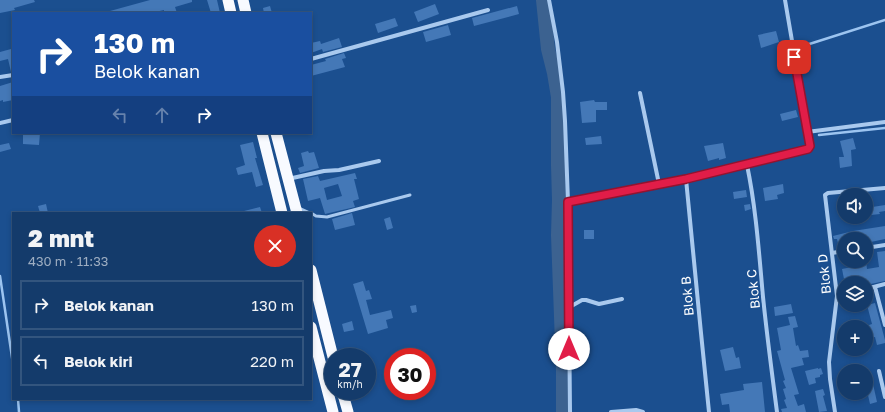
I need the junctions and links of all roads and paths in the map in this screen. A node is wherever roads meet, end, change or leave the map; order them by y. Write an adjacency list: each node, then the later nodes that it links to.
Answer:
1 (228, 0): 6 (highway)
2 (243, 0): 7 (highway)
3 (549, 0): 25 (street)
4 (785, 0): 15 (street)
5 (488, 10): 8 (street)
6 (231, 12)
7 (246, 12)
8 (312, 59)
9 (12, 74): 10 (street)
10 (0, 77)
11 (640, 93): 22 (street)
12 (12, 120): 13 (street)
13 (0, 122)
14 (885, 122): 15 (street)
15 (807, 132): 19 (street)
16 (262, 134): 27 (highway)
17 (276, 134): 20 (highway)
18 (379, 161): 20 (street)
19 (747, 164): 21 (street); 52 (street, Blok C)
20 (288, 179): 26 (highway)
21 (686, 179): 22 (street); 51 (street, Blok B)
22 (659, 184): 25 (street)
23 (885, 188): 32 (street, Blok D)
24 (410, 195): 29 (lane)
25 (568, 202): 39 (street)
26 (296, 210): 27 (lane); 28 (lane)
27 (281, 212)
28 (306, 212)
29 (312, 214)
30 (885, 245): 31 (street)
31 (873, 247)
32 (832, 253): 33 (street); 37 (street, Blok D)
33 (837, 253)
34 (312, 274): 42 (highway)
35 (885, 284): 36 (street)
36 (875, 287): 40 (street)
37 (837, 296): 53 (street, Blok D)
38 (622, 299): 39 (street)
39 (568, 308): 48 (street)
40 (885, 325)
41 (312, 332): 46 (highway)
42 (332, 348)
43 (879, 371): 44 (street)
44 (885, 397)
45 (345, 400): 47 (highway)
46 (333, 412)
47 (348, 412)
48 (570, 412)
49 (611, 412): 50 (street)
50 (643, 412)
51 (710, 412)
52 (777, 412)
53 (835, 412)

